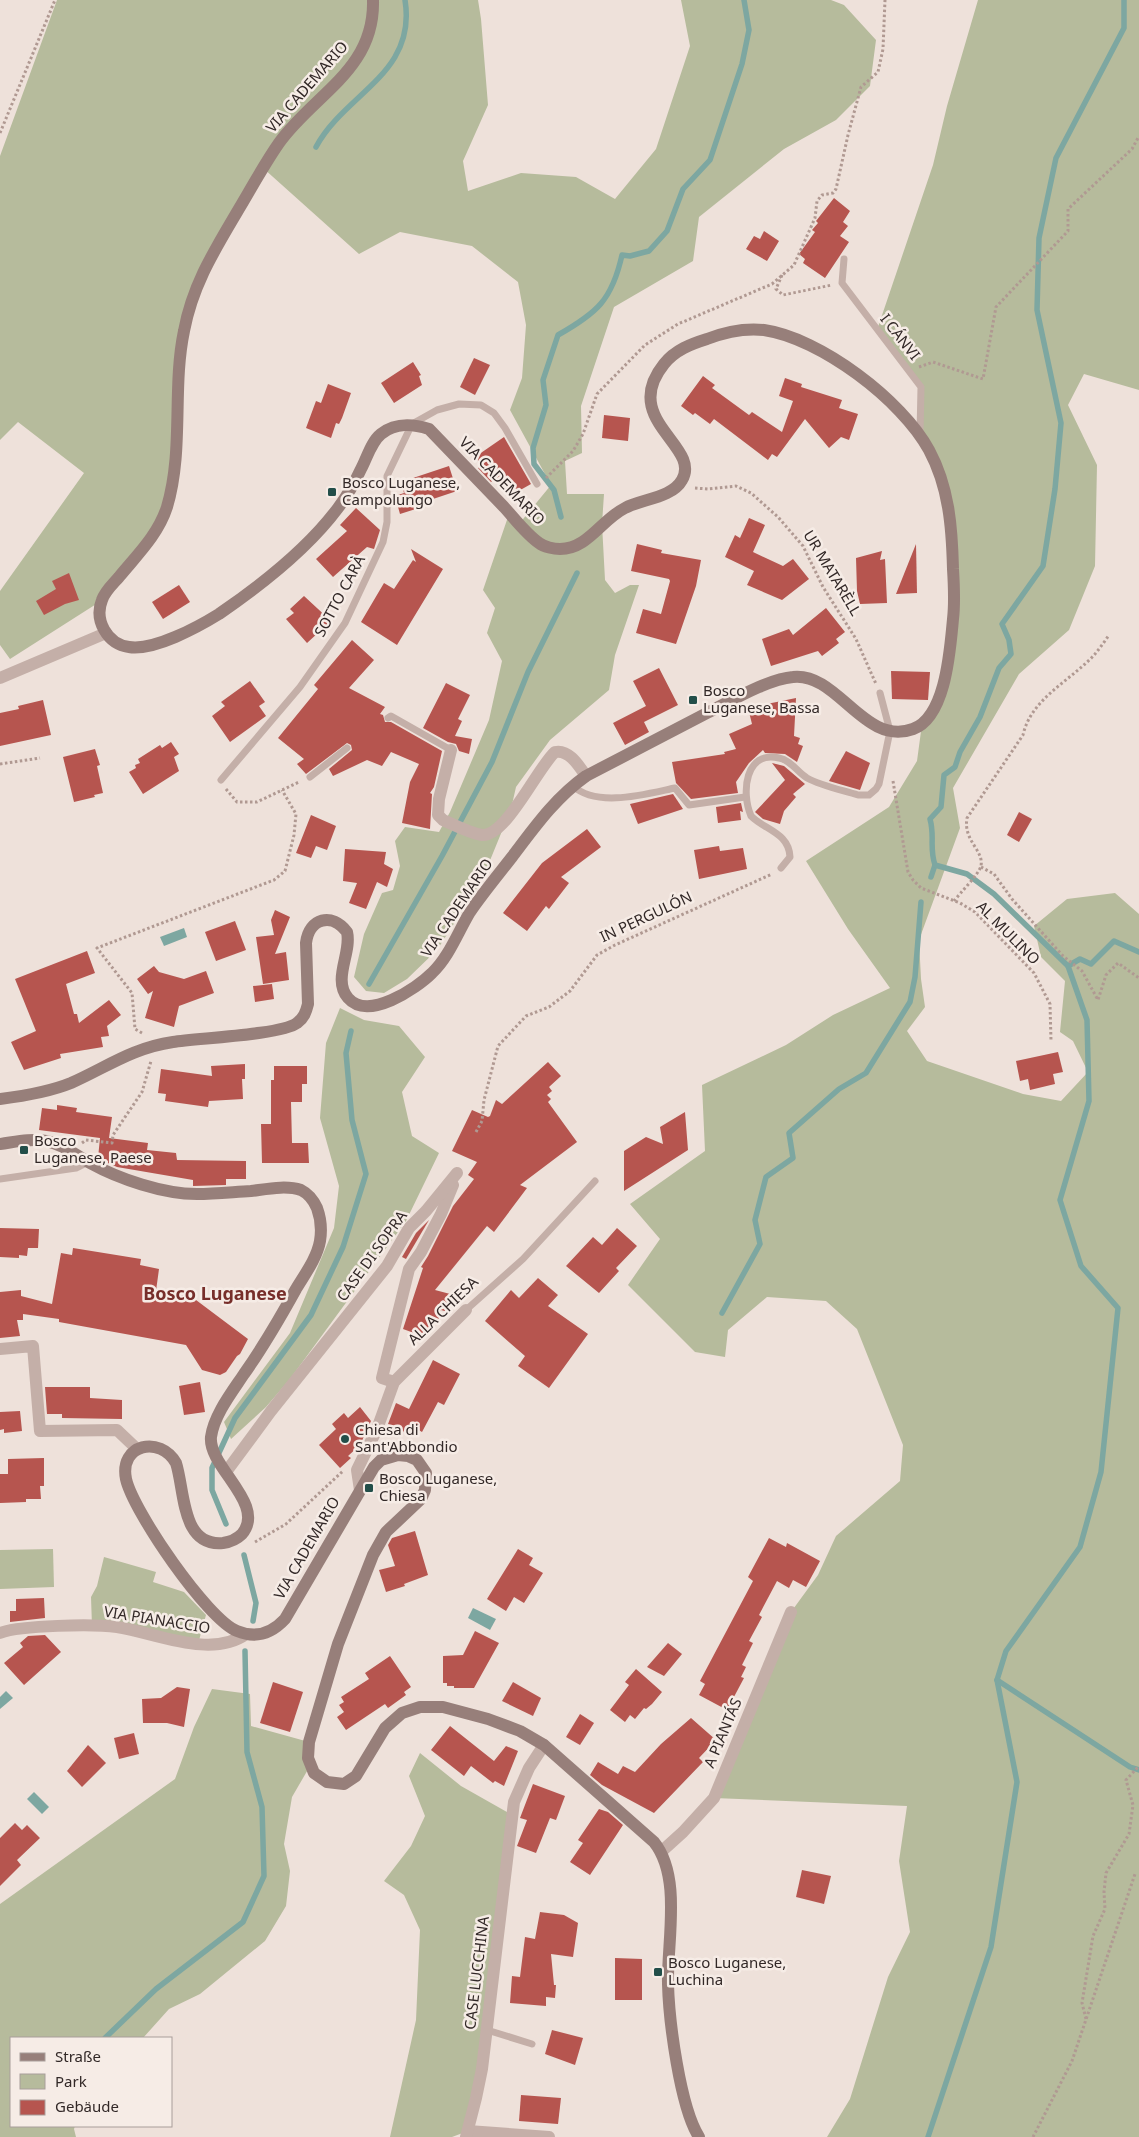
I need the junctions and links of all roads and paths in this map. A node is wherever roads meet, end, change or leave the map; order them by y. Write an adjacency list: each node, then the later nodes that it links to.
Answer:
1 (55, 0): 4 (path)
2 (373, 0): 13 (street, VIA CADEMARIO)
3 (884, 0): 7 (path)
4 (0, 133)
5 (1139, 136): 8 (path)
6 (844, 258): 7 (lane)
7 (842, 283): 8 (lane, I CÁNVI)
8 (908, 370): 10 (lane, I CÁNVI)
9 (412, 424): 10 (street, VIA CADEMARIO); 11 (lane); 13 (street); 26 (lane, SOTTO CARÀ)
10 (920, 437): 18 (street, VIA CADEMARIO)
11 (537, 484)
12 (698, 488): 16 (path, UR MATARÈLL)
13 (106, 633): 15 (street)
14 (1109, 635): 30 (path)
15 (0, 678)
16 (880, 693): 18 (lane)
17 (388, 718): 20 (lane)
18 (890, 731): 21 (lane); 24 (street, VIA CADEMARIO)
19 (347, 748): 25 (lane)
20 (451, 750): 24 (street)
21 (884, 755): 29 (lane); 32 (path, AL MULINO)
22 (40, 758): 23 (path)
23 (0, 764)
24 (586, 776): 27 (street, VIA CADEMARIO)
25 (310, 777): 28 (path)
26 (221, 780): 28 (path)
27 (573, 786): 29 (lane); 35 (street, VIA CADEMARIO)
28 (282, 790): 35 (path)
29 (745, 797): 31 (lane)
30 (981, 867): 32 (path); 33 (path)
31 (781, 868): 37 (path, IN PERGULÓN)
32 (954, 901): 34 (path, AL MULINO)
33 (1139, 978)
34 (1051, 1041)
35 (157, 1045): 36 (street, VIA CADEMARIO); 39 (path)
36 (0, 1099)
37 (476, 1132)
38 (0, 1144): 39 (street)
39 (72, 1151): 40 (street)
40 (88, 1162): 41 (lane); 47 (street)
41 (0, 1179)
42 (596, 1181): 43 (lane, ALLA CHIESA)
43 (466, 1310): 45 (street, ALLA CHIESA)
44 (0, 1349): 46 (street)
45 (394, 1382): 47 (street, CASE DI SOPRA); 49 (street, ALLA CHIESA)
46 (137, 1449): 47 (street); 53 (street)
47 (221, 1465)
48 (348, 1465): 50 (path)
49 (360, 1490): 53 (street, VIA CADEMARIO); 54 (street, VIA CADEMARIO)
50 (250, 1544)
51 (791, 1612): 56 (street, A PIANTÁS)
52 (0, 1633): 53 (street, VIA PIANACCIO)
53 (246, 1634)
54 (544, 1745): 56 (street, VIA CADEMARIO); 59 (street, CASE LUCCHINA)
55 (1139, 1766): 58 (path)
56 (662, 1850): 63 (street)
57 (1136, 1874): 58 (path)
58 (1086, 2020): 64 (path)
59 (486, 2030): 60 (lane); 61 (street, CASE LUCCHINA)
60 (532, 2044)
61 (467, 2134): 62 (street, CASE LUCCHINA)
62 (549, 2137)
63 (699, 2137)
64 (1033, 2137)

